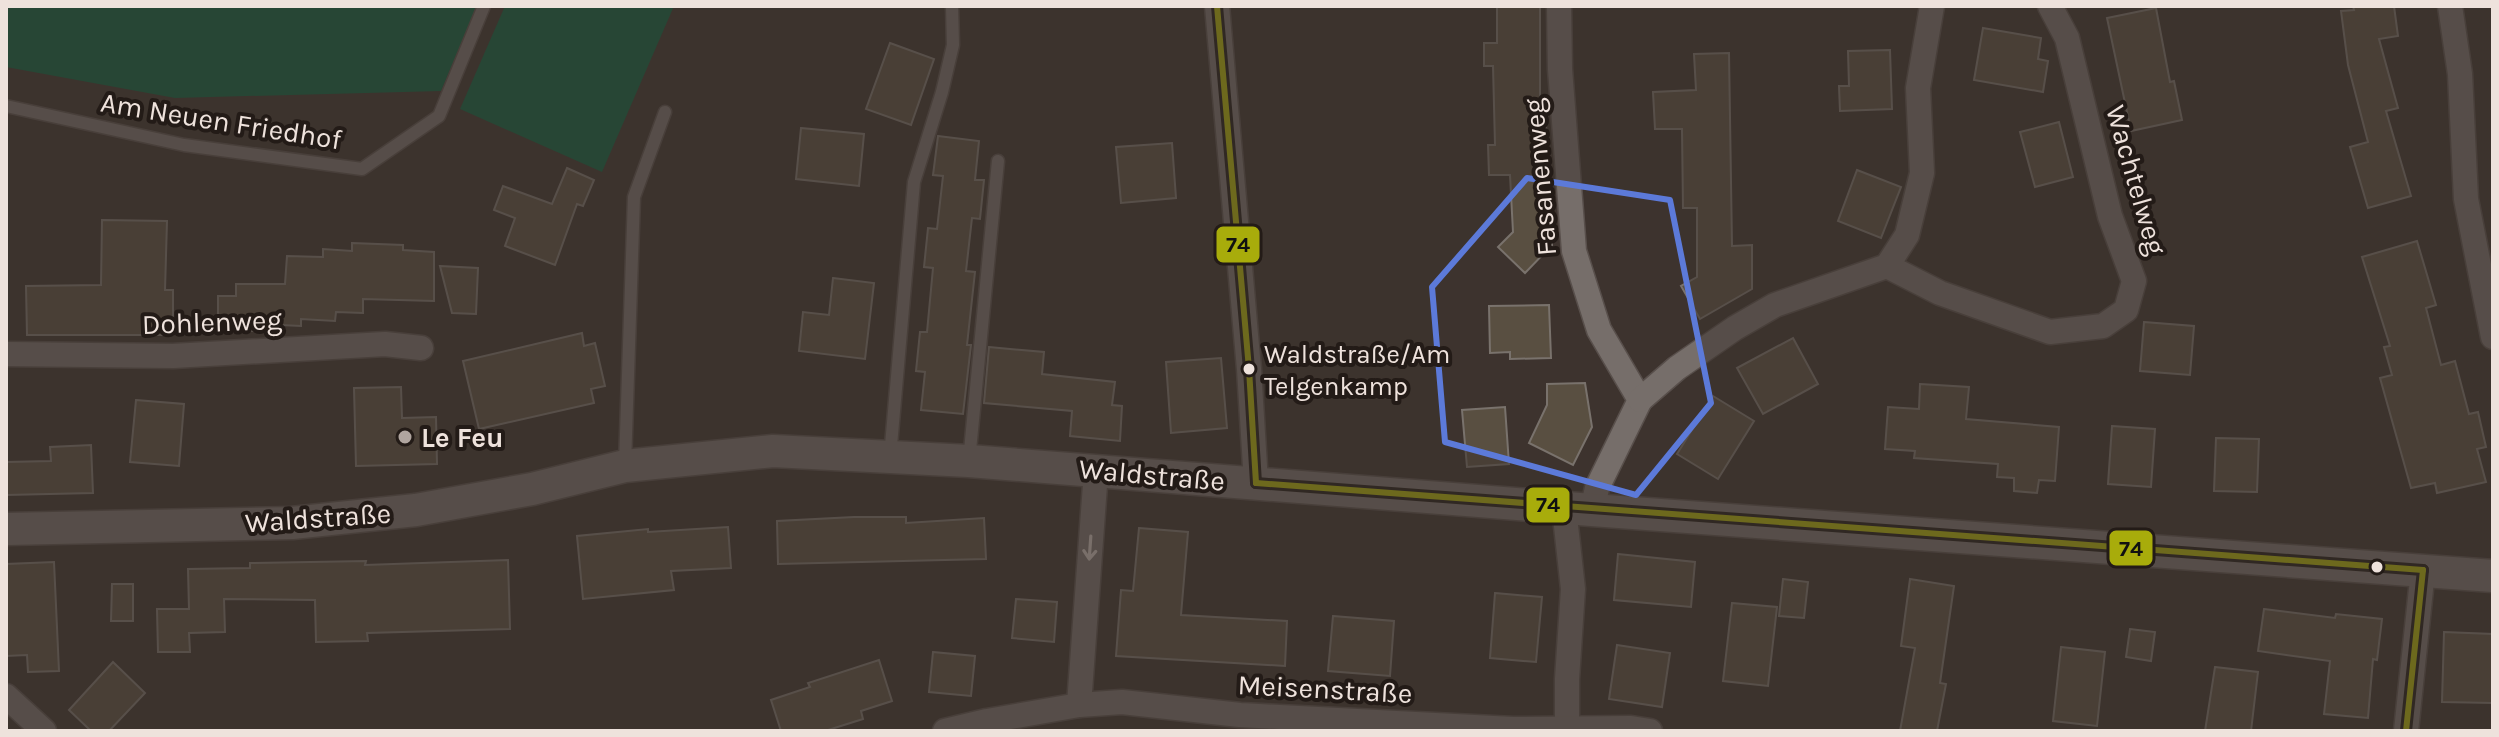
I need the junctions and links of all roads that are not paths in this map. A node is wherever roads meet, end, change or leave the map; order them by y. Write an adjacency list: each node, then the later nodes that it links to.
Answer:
1 (484, 6): 8 (lane, Am Neuen Friedhof)
2 (952, 6): 16 (lane)
3 (1217, 6): 20 (street)
4 (1559, 6): 15 (street, Fasanenweg)
5 (1932, 6): 11 (street)
6 (2050, 6): 11 (street, Wachtelweg)
7 (2450, 6): 12 (street)
8 (6, 106)
9 (665, 112): 18 (lane)
10 (998, 161): 17 (lane)
11 (1887, 266): 15 (street)
12 (2493, 337)
13 (421, 348): 14 (street, Dohlenweg)
14 (6, 354)
15 (1640, 400): 21 (street)
16 (890, 457): 17 (street, Waldstraße); 18 (street, Waldstraße)
17 (969, 461): 19 (street, Waldstraße)
18 (625, 466): 22 (street, Waldstraße)
19 (1096, 471): 20 (street, Waldstraße); 26 (street, one-way to 26)
20 (1256, 483): 21 (street, Waldstraße)
21 (1578, 509): 23 (street, Waldstraße); 27 (street)
22 (6, 529)
23 (2423, 570): 24 (street, Waldstraße); 31 (street)
24 (2493, 576)
25 (6, 696): 28 (street)
26 (1079, 705): 27 (street, Meisenstraße); 29 (street, Meisenstraße)
27 (1567, 729): 30 (street, Meisenstraße)
28 (44, 731)
29 (945, 731)
30 (1650, 731)
31 (2406, 731)

